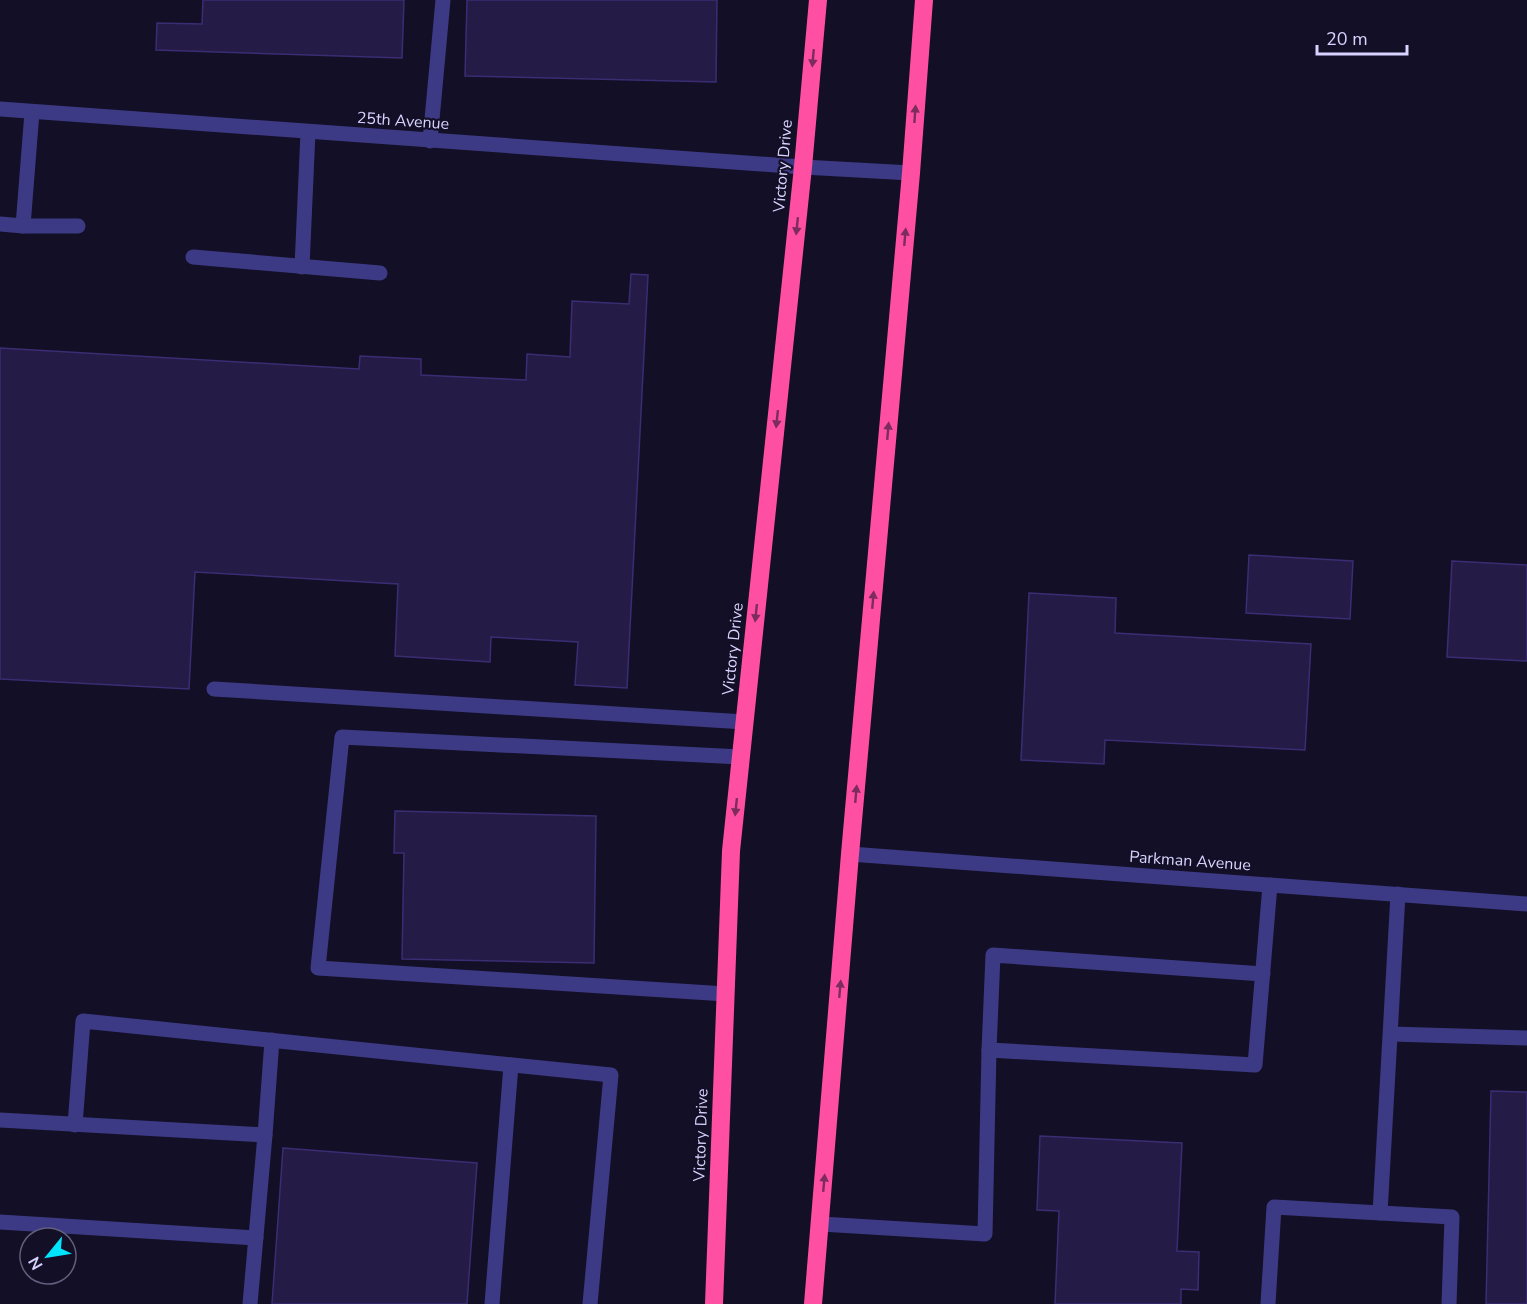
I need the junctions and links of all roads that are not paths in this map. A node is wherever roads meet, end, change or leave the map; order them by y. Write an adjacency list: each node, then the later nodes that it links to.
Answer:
1 (443, 0): 7 (street)
2 (818, 0): 8 (highway, Victory Drive, one-way to 8)
3 (924, 0): 9 (highway, one-way to 3)
4 (0, 109): 5 (street, 25th Avenue)
5 (32, 112): 6 (street, 25th Avenue); 11 (street)
6 (308, 132): 7 (street, 25th Avenue); 14 (street)
7 (430, 141): 8 (street, 25th Avenue)
8 (803, 167): 9 (street, 25th Avenue); 17 (highway, Victory Drive, one-way to 17)
9 (911, 172): 19 (highway, one-way to 9)
10 (0, 224): 11 (street)
11 (23, 226): 12 (street)
12 (78, 226)
13 (193, 257): 14 (street)
14 (302, 267): 15 (street)
15 (380, 273)
16 (214, 689): 17 (street)
17 (745, 722): 18 (highway, Victory Drive)
18 (741, 757): 24 (highway, Victory Drive, one-way to 24); 24 (street)
19 (850, 854): 20 (street, Parkman Avenue); 35 (highway, one-way to 19)
20 (1270, 885): 21 (street, Parkman Avenue); 23 (street)
21 (1398, 894): 22 (street, Parkman Avenue); 25 (street)
22 (1527, 904)
23 (1263, 974): 28 (street); 28 (street)
24 (726, 994): 40 (highway, Victory Drive)
25 (1391, 1034): 26 (street); 33 (street)
26 (1527, 1038)
27 (272, 1040): 29 (street); 31 (street); 32 (street)
28 (988, 1050): 35 (street)
29 (510, 1065): 38 (street); 39 (street)
30 (0, 1120): 31 (street)
31 (75, 1125): 32 (street)
32 (265, 1135): 36 (street)
33 (1380, 1213): 42 (street); 43 (street)
34 (0, 1222): 36 (street)
35 (821, 1224): 41 (highway)
36 (256, 1238): 37 (street)
37 (250, 1304)
38 (492, 1304)
39 (591, 1304)
40 (714, 1304)
41 (813, 1304)
42 (1268, 1304)
43 (1449, 1304)

